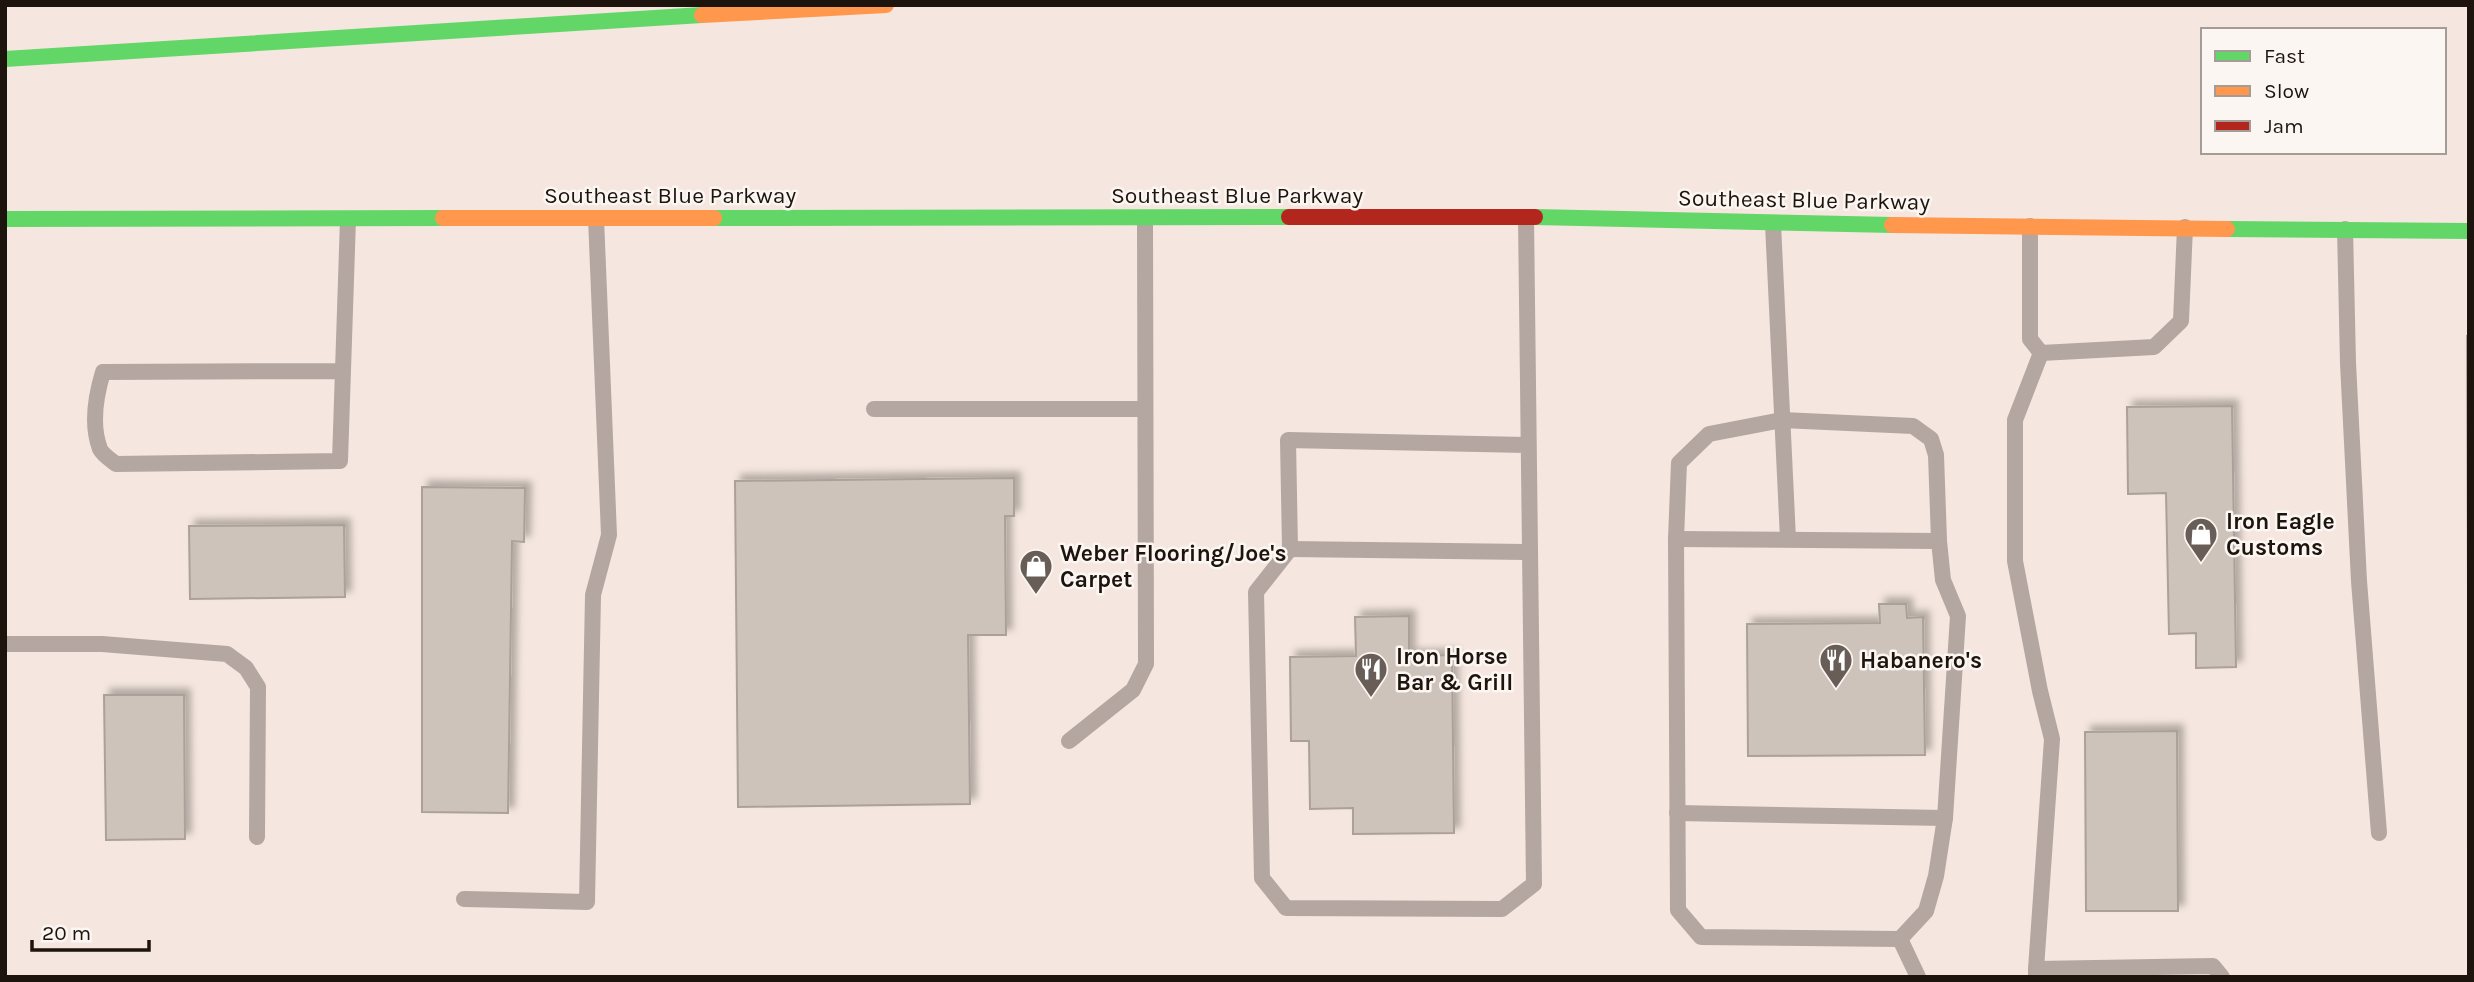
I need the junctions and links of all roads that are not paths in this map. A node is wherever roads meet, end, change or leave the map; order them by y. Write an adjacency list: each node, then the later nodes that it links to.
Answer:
1 (887, 5): 2 (main road)
2 (5, 59)
3 (1526, 217): 5 (main road, Southeast Blue Parkway); 8 (main road, Southeast Blue Parkway); 18 (lane)
4 (596, 218): 5 (main road, Southeast Blue Parkway); 7 (main road, Southeast Blue Parkway); 30 (lane)
5 (1145, 218): 15 (lane)
6 (5, 219): 7 (main road, Southeast Blue Parkway)
7 (348, 219): 14 (lane)
8 (1773, 223): 9 (main road, Southeast Blue Parkway); 17 (lane)
9 (2030, 226): 10 (main road, Southeast Blue Parkway); 13 (lane)
10 (2185, 227): 11 (main road, Southeast Blue Parkway); 13 (lane)
11 (2345, 229): 12 (main road, Southeast Blue Parkway); 28 (lane)
12 (2469, 230)
13 (2040, 353): 32 (lane)
14 (342, 370): 14 (lane)
15 (1145, 408): 16 (lane); 25 (lane)
16 (874, 409)
17 (1782, 420): 19 (lane); 20 (lane); 21 (lane)
18 (1527, 445): 22 (lane); 23 (lane)
19 (1676, 539): 20 (lane); 26 (lane)
20 (1788, 539): 21 (lane)
21 (1939, 541): 27 (lane)
22 (1290, 549): 23 (lane); 23 (lane)
23 (1529, 552)
24 (5, 643): 29 (lane)
25 (1069, 741)
26 (1677, 813): 27 (lane); 31 (lane)
27 (1945, 818): 31 (lane)
28 (2379, 833)
29 (257, 837)
30 (464, 899)
31 (1900, 939): 33 (lane)
32 (2036, 973): 34 (lane)
33 (1918, 977)
34 (2222, 977)

